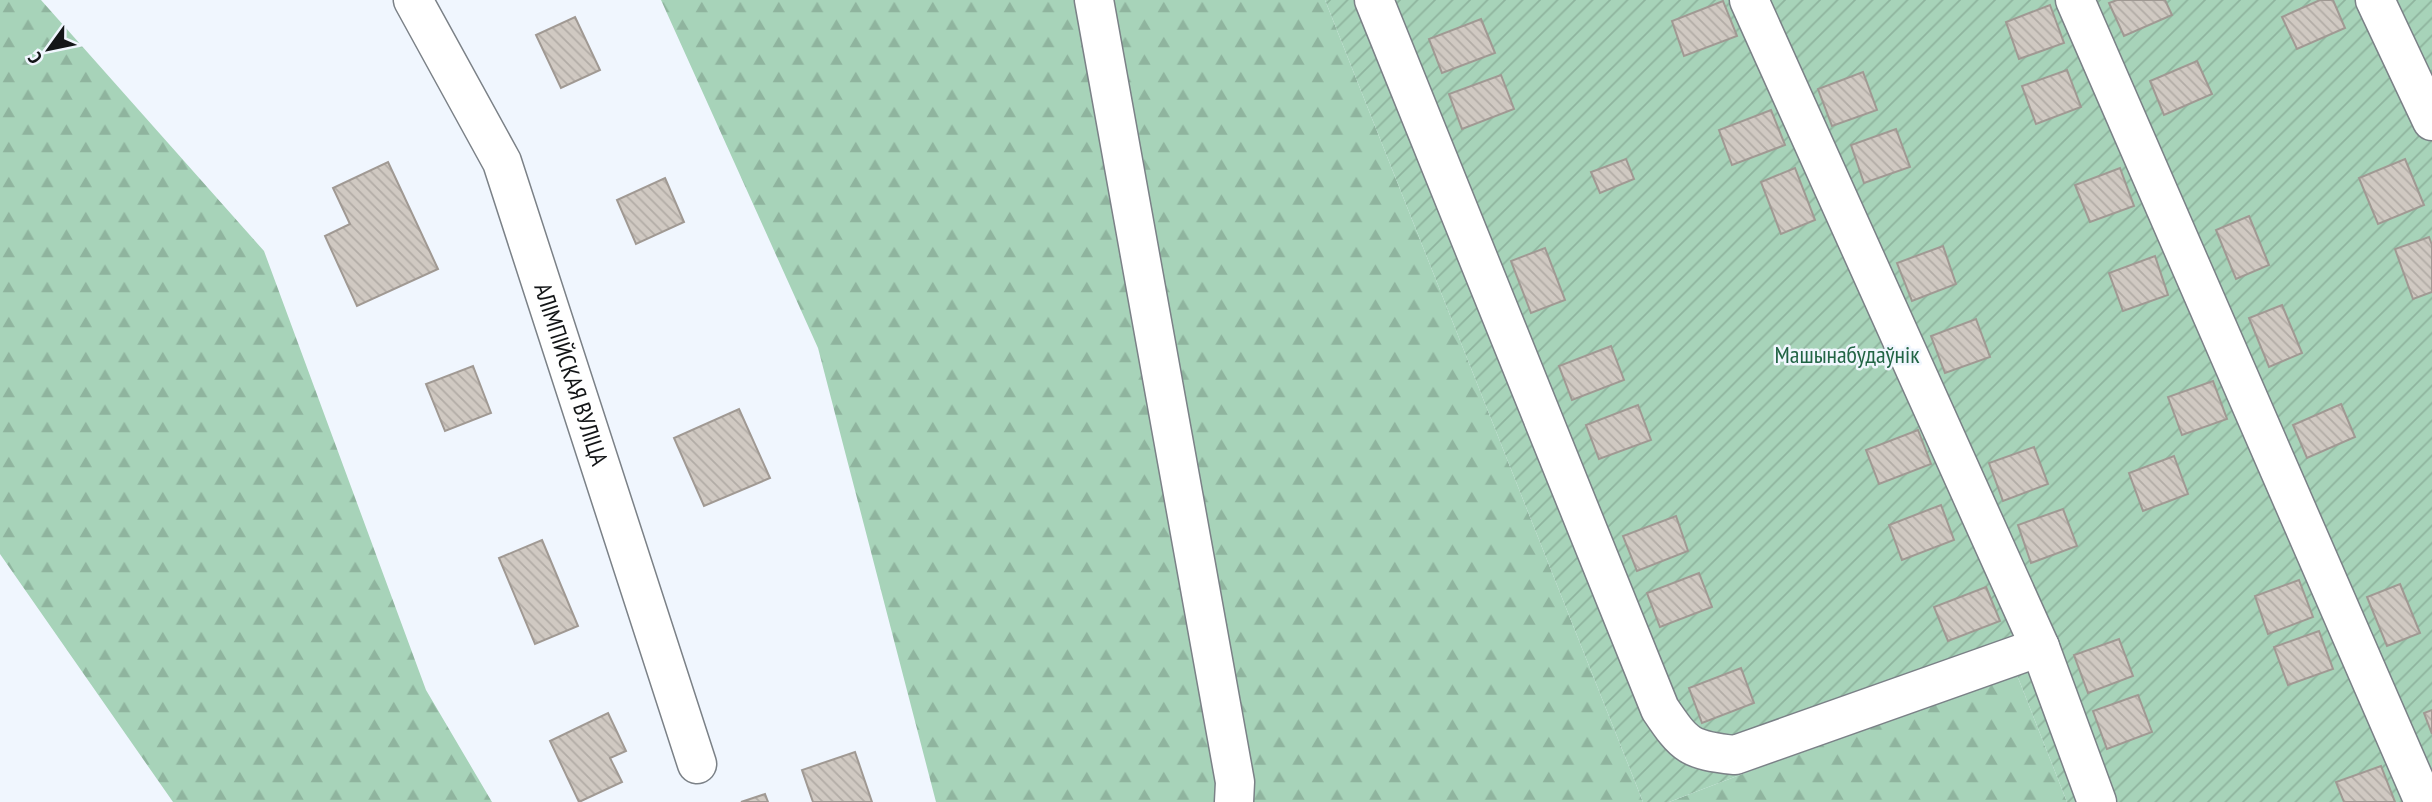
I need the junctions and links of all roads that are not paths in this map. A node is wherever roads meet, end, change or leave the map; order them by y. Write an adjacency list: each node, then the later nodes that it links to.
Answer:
1 (412, 0): 9 (street, АЛІМПІЙСКАЯ ВУЛІЦА)
2 (1094, 0): 10 (street)
3 (1374, 0): 8 (street)
4 (1749, 0): 8 (street)
5 (2075, 0): 12 (street)
6 (2375, 0): 7 (street)
7 (2432, 121)
8 (2040, 648): 11 (street)
9 (697, 764)
10 (1234, 802)
11 (2097, 802)
12 (2424, 802)

